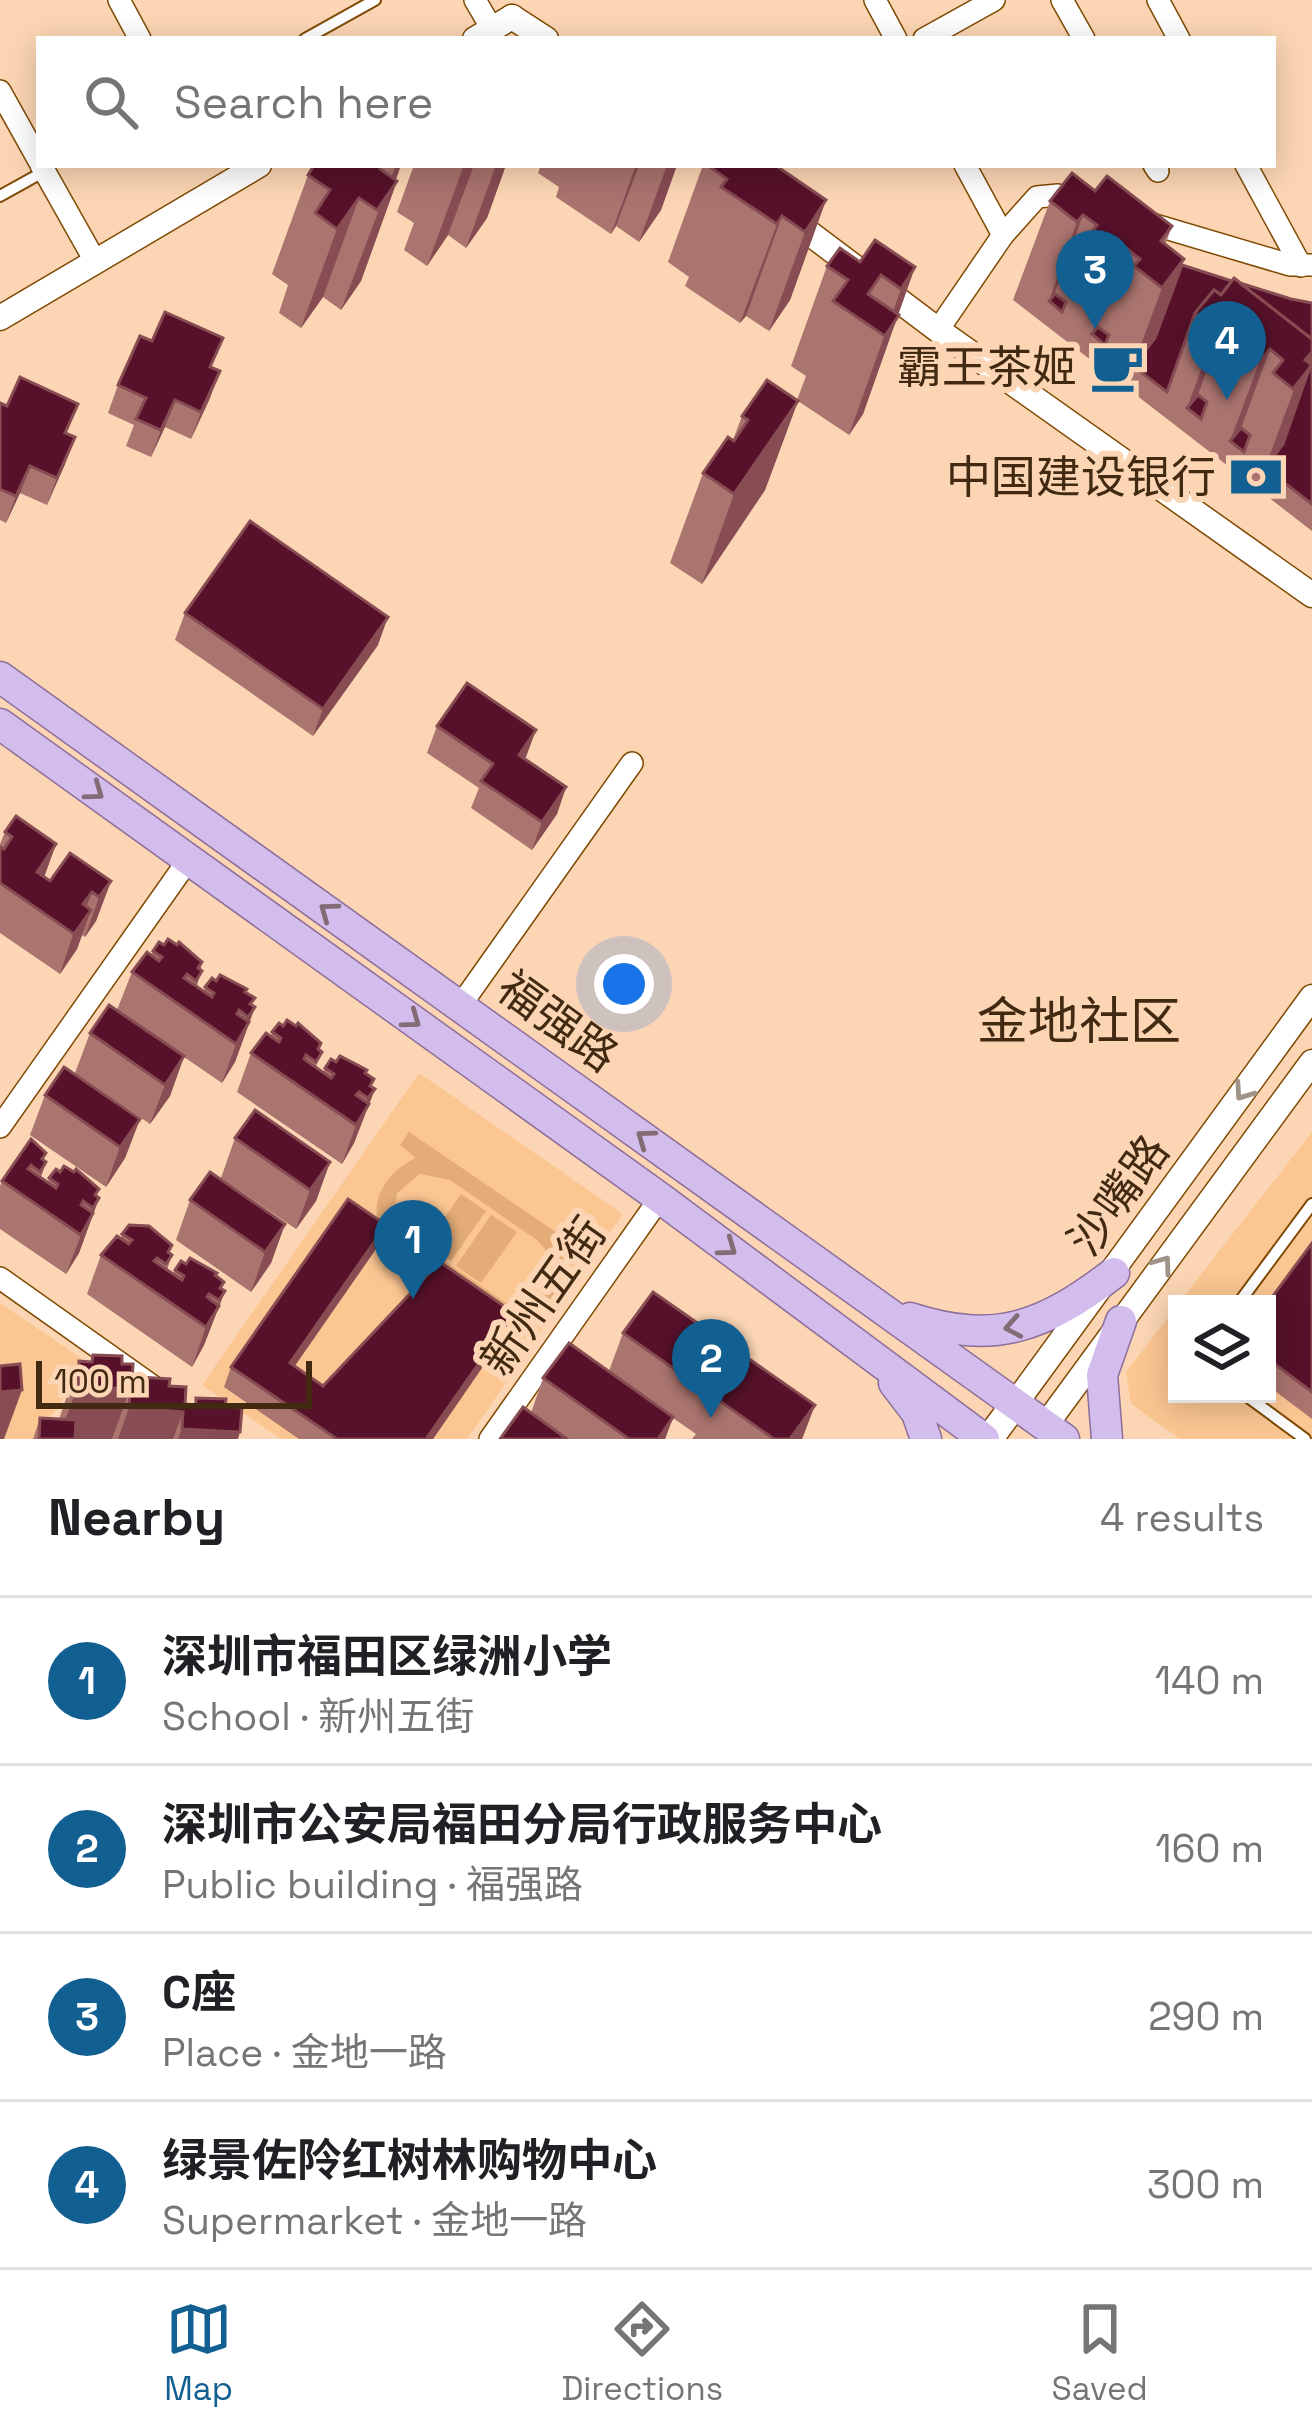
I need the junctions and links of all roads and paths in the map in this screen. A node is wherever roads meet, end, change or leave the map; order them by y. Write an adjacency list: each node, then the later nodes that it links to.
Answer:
1 (119, 0): 9 (street)
2 (375, 0): 10 (lane)
3 (475, 0): 8 (street)
4 (875, 0): 12 (street)
5 (994, 0): 13 (street)
6 (1062, 0): 14 (street)
7 (1158, 0): 15 (street)
8 (499, 21): 11 (street)
9 (138, 36)
10 (310, 36)
11 (538, 36)
12 (894, 36)
13 (929, 36)
14 (1082, 36)
15 (1177, 36)
16 (0, 91): 17 (street)
17 (36, 156)
18 (36, 166): 23 (lane)
19 (43, 168): 26 (street)
20 (255, 168): 26 (street)
21 (967, 168): 25 (street)
22 (1248, 168): 27 (street)
23 (0, 196)
24 (774, 206): 29 (street)
25 (1003, 235): 27 (street); 29 (street)
26 (95, 261): 28 (street)
27 (1306, 266)
28 (0, 318)
29 (938, 330): 30 (street)
30 (1312, 595)
31 (0, 676): 36 (main road, 福强路, one-way to 31)
32 (0, 724): 34 (main road, 福强路, one-way to 34)
33 (632, 763): 36 (street)
34 (189, 859): 38 (street); 39 (main road, 福强路, one-way to 39)
35 (1312, 998): 41 (street, 沙嘴路, one-way to 41)
36 (460, 1006): 44 (main road, 福强路, one-way to 36)
37 (1312, 1062): 45 (street, 沙嘴路, one-way to 37)
38 (0, 1127)
39 (660, 1198): 46 (main road, 福强路, one-way to 46); 51 (street, 新州五街)
40 (1312, 1204): 43 (lane)
41 (1114, 1273): 44 (main road, one-way to 44); 49 (street, 沙嘴路)
42 (0, 1278): 47 (street)
43 (1245, 1295)
44 (876, 1304): 49 (main road, 福强路)
45 (1121, 1321): 50 (street, 沙嘴路); 54 (main road)
46 (857, 1344): 52 (main road); 53 (main road, 福强路)
47 (171, 1399)
48 (1256, 1403): 55 (lane)
49 (1015, 1404): 50 (main road, 福强路); 53 (main road, 沙嘴路)
50 (1049, 1435)
51 (490, 1439)
52 (926, 1439)
53 (986, 1439)
54 (1107, 1439)
55 (1305, 1439)

